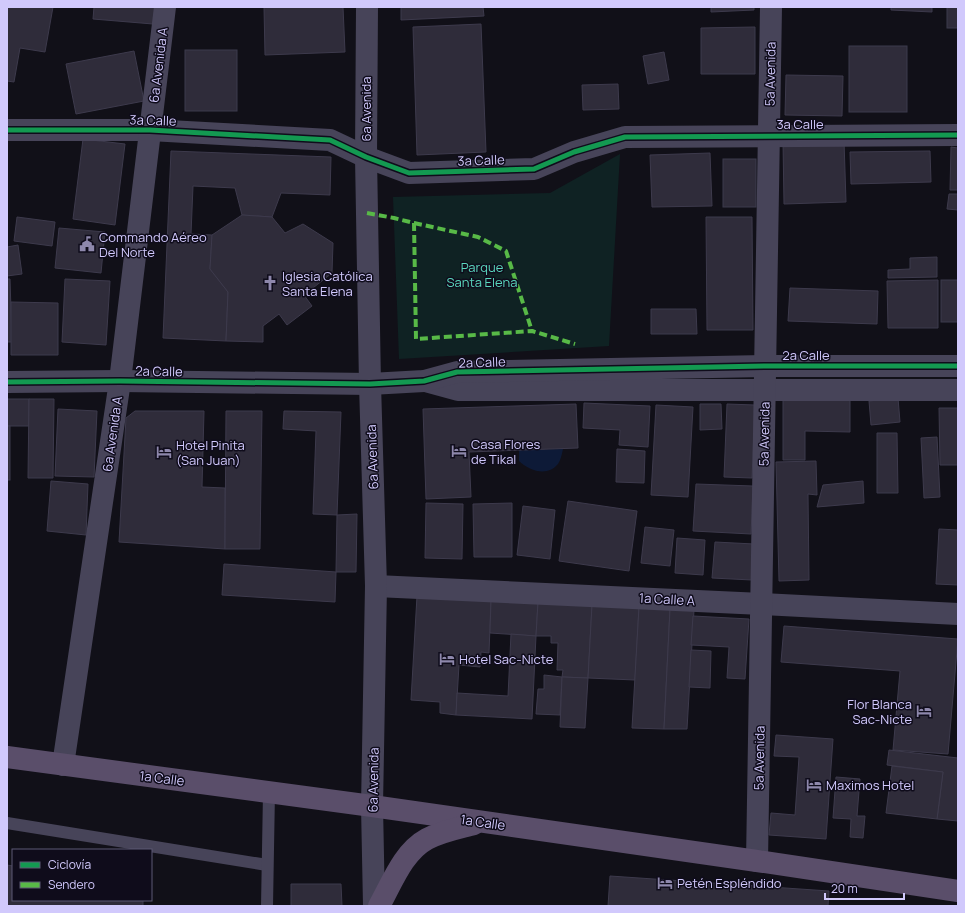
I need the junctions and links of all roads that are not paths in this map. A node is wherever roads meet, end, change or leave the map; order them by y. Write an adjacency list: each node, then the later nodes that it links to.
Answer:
1 (165, 7): 5 (street, 6a Avenida A)
2 (367, 7): 8 (street, 6a Avenida)
3 (771, 7): 6 (street, 5a Avenida)
4 (7, 130): 5 (street, 3a Calle)
5 (150, 130): 8 (street, 3a Calle); 11 (street, 6a Avenida A)
6 (769, 135): 7 (street, 3a Calle); 8 (street, 3a Calle); 9 (street, 5a Avenida)
7 (958, 135)
8 (366, 157): 14 (street, 6a Avenida)
9 (765, 366): 10 (street, 2a Calle); 12 (street, 2a Calle); 15 (street, 5a Avenida)
10 (958, 366)
11 (120, 381): 13 (street, 2a Calle); 14 (street, 2a Calle); 21 (street, 6a Avenida A)
12 (424, 381): 14 (street, 2a Calle); 15 (street, 2a Calle)
13 (7, 382)
14 (370, 384): 17 (street, 6a Avenida)
15 (765, 390): 16 (street, 2a Calle); 18 (street, 5a Avenida)
16 (958, 390)
17 (376, 586): 18 (street, 1a Calle A); 23 (street, 6a Avenida)
18 (762, 604): 19 (street, 1a Calle A); 26 (street, 5a Avenida)
19 (958, 614)
20 (7, 757): 21 (main road, 1a Calle)
21 (63, 765): 22 (main road, 1a Calle)
22 (269, 792): 23 (main road, 1a Calle); 27 (lane)
23 (372, 806): 24 (main road, 1a Calle); 30 (street, 6a Avenida)
24 (483, 822): 26 (main road, 1a Calle); 31 (main road)
25 (7, 823): 27 (lane)
26 (757, 861): 28 (main road, 1a Calle)
27 (268, 865): 29 (lane)
28 (958, 892)
29 (267, 906)
30 (374, 906)
31 (379, 906)

